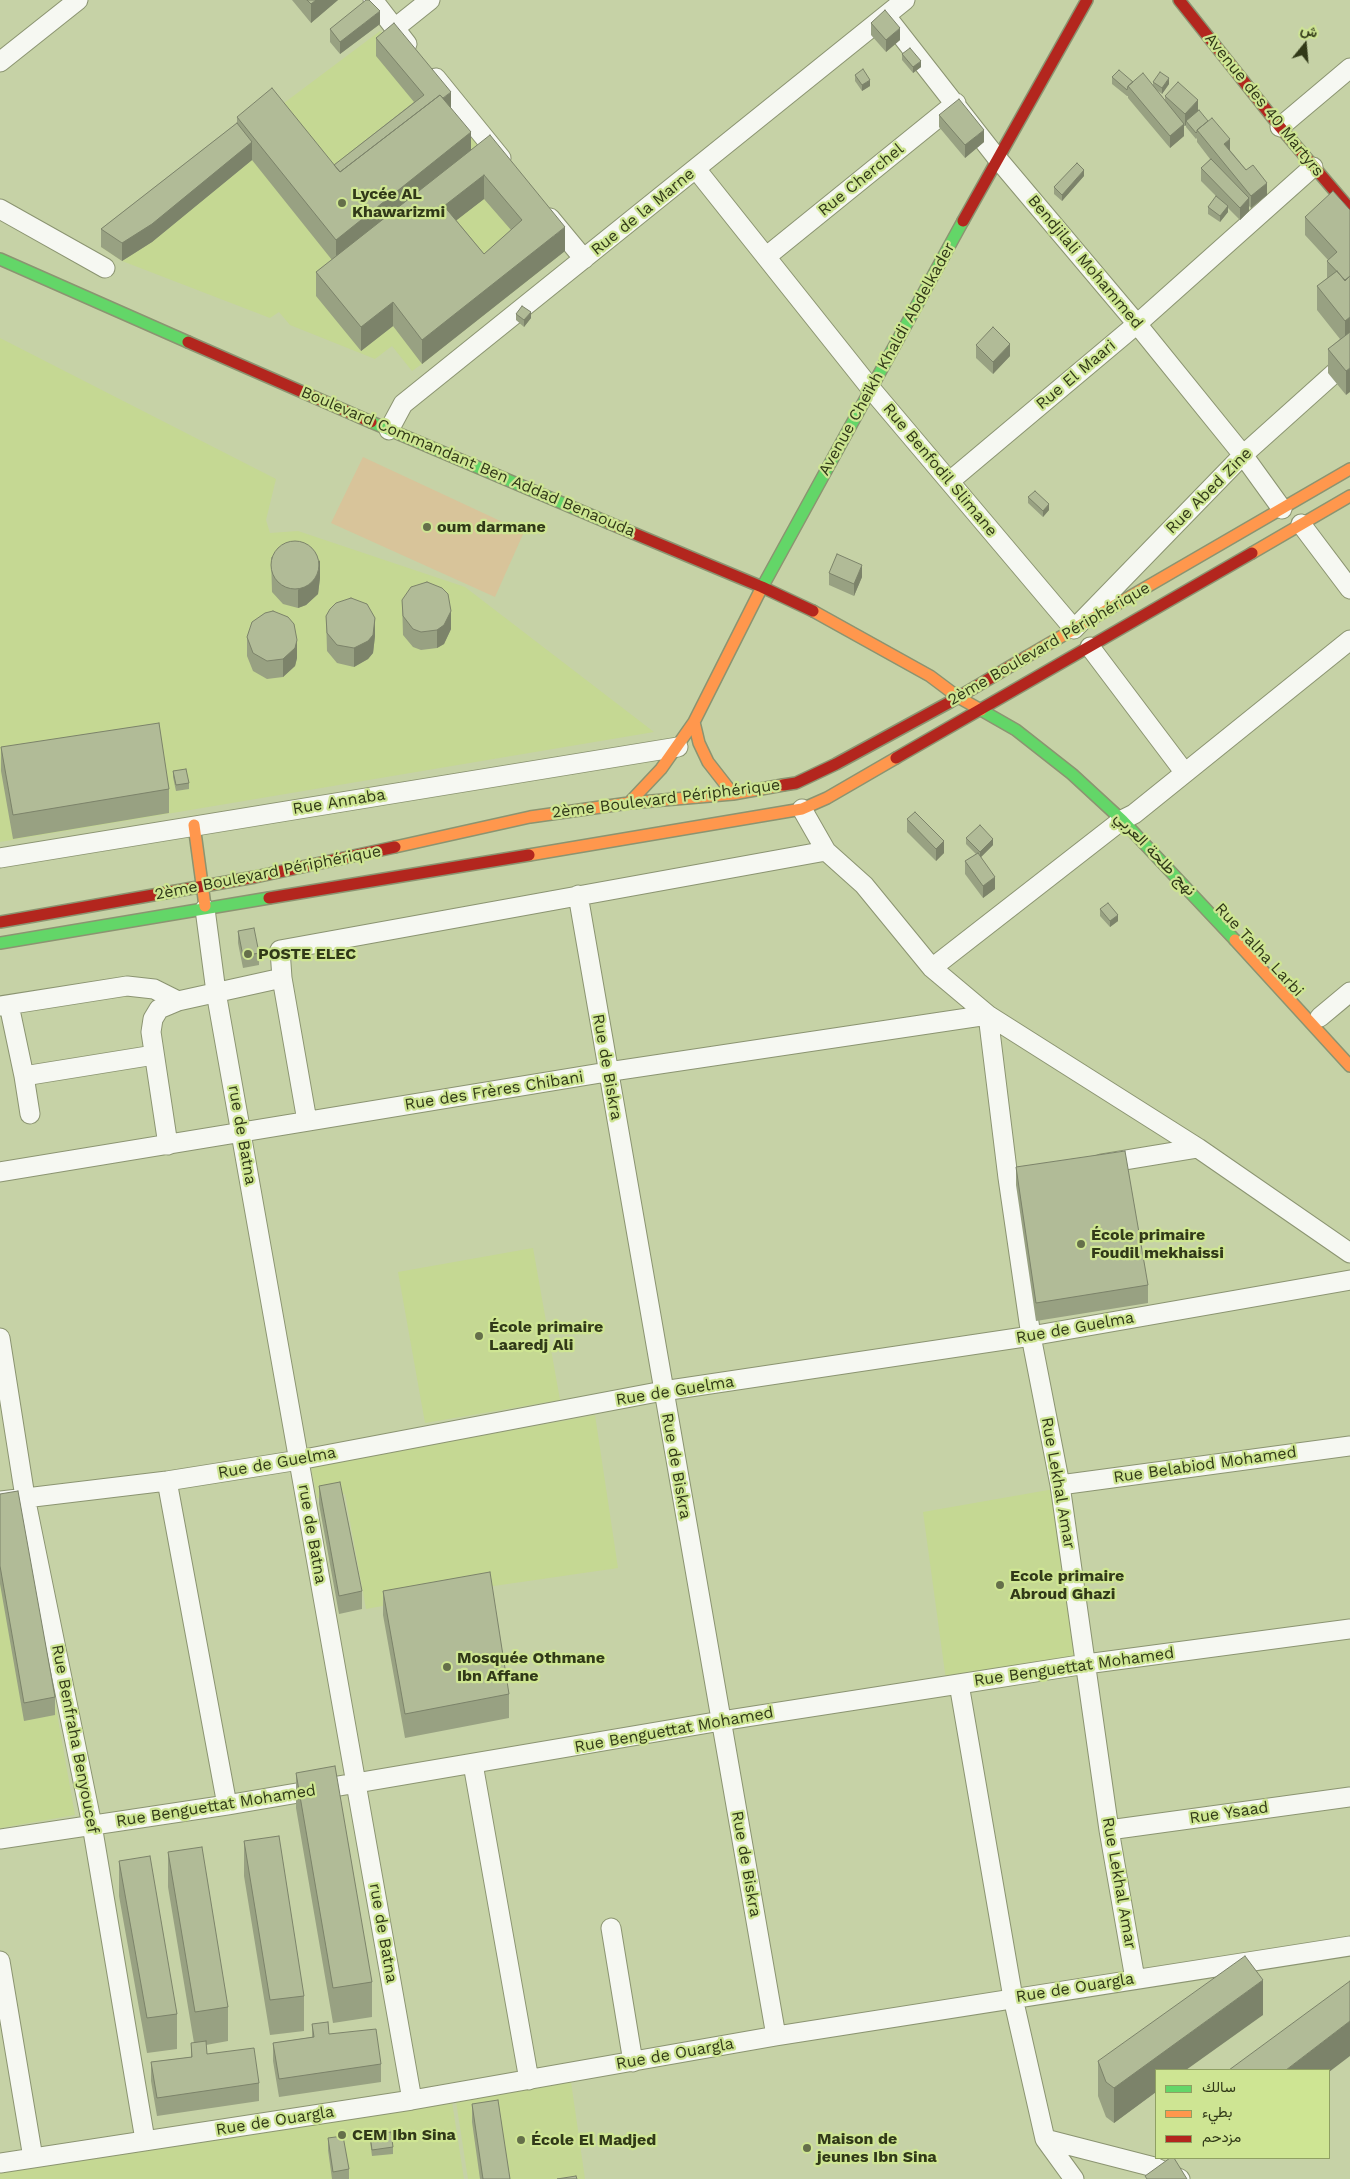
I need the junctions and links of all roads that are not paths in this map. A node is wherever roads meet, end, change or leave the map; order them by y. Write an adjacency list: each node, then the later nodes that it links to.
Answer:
1 (78, 0): 9 (street)
2 (373, 0): 8 (street)
3 (430, 0): 8 (street)
4 (905, 0): 7 (street, Rue de la Marne)
5 (1087, 0): 13 (main road, Avenue Cheïkh Khaldi Abdelkader)
6 (1179, 0): 12 (main road, Avenue des 40 Martyrs)
7 (886, 16): 11 (street, Bendjilali Mohammed); 15 (street, Rue de la Marne)
8 (394, 28): 16 (street)
9 (0, 62)
10 (1350, 68): 12 (street)
11 (956, 103): 13 (street, Bendjilali Mohammed); 20 (street, Rue Cherchel)
12 (1280, 127): 14 (main road, Avenue des 40 Martyrs)
13 (997, 158): 24 (street, Bendjilali Mohammed); 26 (main road, Avenue Cheïkh Khaldi Abdelkader)
14 (1313, 167): 19 (main road, Avenue des 40 Martyrs); 24 (street, Rue El Maari)
15 (696, 169): 20 (street, Rue Benfodil Slimane); 22 (street, Rue de la Marne)
16 (514, 174)
17 (540, 205): 22 (street)
18 (0, 209): 23 (street)
19 (1350, 209)
20 (767, 256): 26 (street, Rue Benfodil Slimane)
21 (0, 259): 27 (main road, Boulevard Commandant Ben Addad Benaouda)
22 (584, 259): 27 (street, Rue de la Marne)
23 (105, 268)
24 (1137, 324): 28 (street, Bendjilali Mohammed); 30 (street, Rue El Maari)
25 (1350, 358): 28 (street, Rue Abed Zine)
26 (872, 390): 30 (street, Rue Benfodil Slimane); 34 (main road, Avenue Cheïkh Khaldi Abdelkader)
27 (390, 430): 34 (main road, Boulevard Commandant Ben Addad Benaouda)
28 (1243, 455): 32 (street, Bendjilali Mohammed); 36 (street, Rue Abed Zine)
29 (1350, 469): 32 (main road, 2ème Boulevard Périphérique)
30 (950, 481): 36 (street, Rue Benfodil Slimane)
31 (1350, 496): 33 (main road, 2ème Boulevard Périphérique)
32 (1282, 509): 36 (main road, 2ème Boulevard Périphérique)
33 (1301, 524): 35 (street); 38 (main road, 2ème Boulevard Périphérique)
34 (762, 587): 39 (main road, Boulevard Commandant Ben Addad Benaouda); 44 (main road, Avenue Cheïkh Khaldi Abdelkader)
35 (1350, 589)
36 (1074, 630): 40 (main road, 2ème Boulevard Périphérique)
37 (1350, 640): 47 (street)
38 (1090, 647): 42 (main road, 2ème Boulevard Périphérique); 47 (street)
39 (930, 676): 40 (main road); 41 (main road, نهج طلحة العربي)
40 (972, 689): 41 (main road, 2ème Boulevard Périphérique); 42 (main road)
41 (958, 697): 43 (main road, نهج طلحة العربي); 48 (main road, 2ème Boulevard Périphérique)
42 (999, 703): 43 (main road, 2ème Boulevard Périphérique)
43 (981, 709): 51 (main road, 2ème Boulevard Périphérique); 52 (main road, نهج طلحة العربي)
44 (694, 722): 45 (main road, Avenue Cheïkh Khaldi Abdelkader); 48 (main road)
45 (678, 747): 50 (main road, Avenue Cheïkh Khaldi Abdelkader); 53 (street, Rue Annaba)
46 (1076, 762): 49 (main road)
47 (1185, 773): 52 (street)
48 (733, 794): 50 (main road, 2ème Boulevard Périphérique)
49 (1112, 795)
50 (628, 803): 57 (main road, 2ème Boulevard Périphérique)
51 (802, 808): 54 (street); 59 (main road, 2ème Boulevard Périphérique)
52 (1131, 816): 62 (street); 72 (main road, نهج طلحة العربي)
53 (194, 826): 56 (street, Rue Annaba); 57 (main road)
54 (826, 850): 58 (street); 62 (street)
55 (1167, 850): 69 (main road, Rue Talha Larbi)
56 (0, 858)
57 (202, 888): 59 (main road); 60 (main road, 2ème Boulevard Périphérique)
58 (578, 895): 63 (street); 73 (street, Rue de Biskra)
59 (205, 909): 61 (main road, 2ème Boulevard Périphérique); 64 (street, rue de Batna)
60 (0, 922)
61 (0, 943)
62 (932, 968): 68 (street)
63 (282, 978): 64 (street); 76 (street)
64 (216, 992): 66 (street); 77 (street, rue de Batna)
65 (1350, 992): 69 (street)
66 (178, 1001): 67 (street); 71 (street)
67 (5, 1005): 74 (street)
68 (988, 1015): 73 (street, Rue des Frères Chibani); 79 (street); 83 (street, Rue Lekhal Amar)
69 (1320, 1017): 70 (main road, Rue Talha Larbi)
70 (1338, 1035)
71 (154, 1056): 74 (street); 78 (street)
72 (1350, 1066)
73 (607, 1072): 76 (street, Rue des Frères Chibani); 88 (street, Rue de Biskra)
74 (24, 1076): 75 (street)
75 (30, 1114)
76 (307, 1121): 77 (street, Rue des Frères Chibani)
77 (242, 1133): 78 (street, Rue des Frères Chibani); 90 (street, rue de Batna)
78 (168, 1145): 81 (street, Rue des Frères Chibani)
79 (1198, 1148): 80 (street); 84 (street)
80 (1084, 1166)
81 (0, 1172)
82 (1027, 1175): 83 (street)
83 (1008, 1178): 86 (street, Rue Lekhal Amar)
84 (1350, 1253)
85 (1348, 1283): 86 (street, Rue de Guelma)
86 (1031, 1336): 88 (street, Rue de Guelma); 92 (street, Rue Lekhal Amar)
87 (0, 1338): 93 (street, Rue Benfraha Benyoucef)
88 (663, 1392): 90 (street, Rue de Guelma); 98 (street, Rue de Biskra)
89 (1350, 1446): 92 (street, Rue Belabiod Mohamed)
90 (300, 1460): 91 (street, Rue de Guelma); 100 (street, rue de Batna)
91 (167, 1481): 93 (street, Rue de Guelma); 102 (street)
92 (1060, 1486): 96 (street, Rue Lekhal Amar)
93 (26, 1497): 94 (street, Rue de Guelma); 103 (street, Rue Benfraha Benyoucef)
94 (0, 1501)
95 (1350, 1629): 96 (street, Rue Benguettat Mohamed)
96 (1086, 1664): 97 (street, Rue Benguettat Mohamed); 104 (street, Rue Lekhal Amar)
97 (959, 1684): 98 (street, Rue Benguettat Mohamed); 110 (street)
98 (721, 1721): 99 (street, Rue Benguettat Mohamed); 111 (street, Rue de Biskra)
99 (474, 1764): 100 (street, Rue Benguettat Mohamed); 113 (street)
100 (356, 1784): 102 (street, Rue Benguettat Mohamed); 114 (street, rue de Batna)
101 (1350, 1797): 104 (street, Rue Ysaad)
102 (227, 1805): 103 (street, Rue Benguettat Mohamed)
103 (92, 1825): 105 (street, Rue Benguettat Mohamed); 116 (street, Rue Benfraha Benyoucef)
104 (1109, 1830): 109 (street, Rue Lekhal Amar)
105 (0, 1839)
106 (611, 1928): 112 (street)
107 (1350, 1946): 109 (street, Rue de Ouargla)
108 (0, 1961): 117 (street)
109 (1135, 1979): 110 (street, Rue de Ouargla)
110 (1013, 1998): 111 (street, Rue de Ouargla); 115 (street)
111 (776, 2036): 112 (street, Rue de Ouargla)
112 (633, 2062): 113 (street, Rue de Ouargla)
113 (530, 2080): 114 (street, Rue de Ouargla)
114 (412, 2100): 116 (street, Rue de Ouargla)
115 (1045, 2139): 119 (street); 120 (street)
116 (145, 2140): 117 (street, Rue de Ouargla)
117 (34, 2158): 118 (street, Rue de Ouargla)
118 (0, 2163)
119 (1070, 2178)
120 (1180, 2179)

